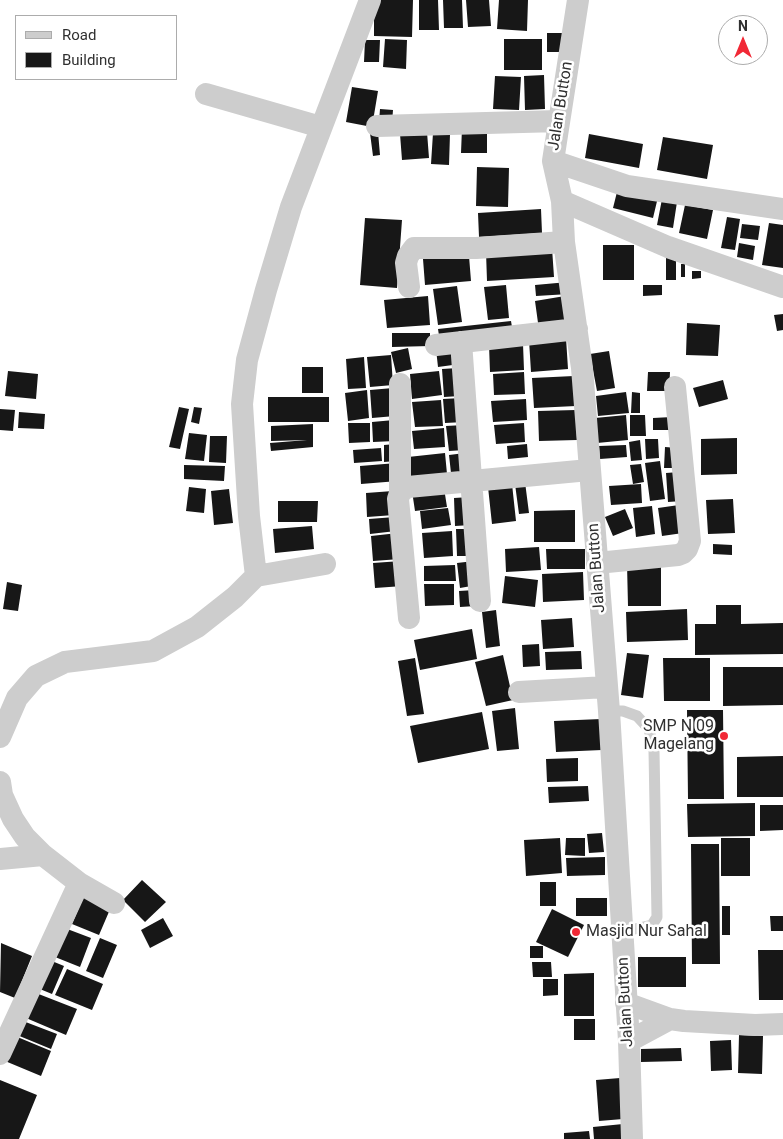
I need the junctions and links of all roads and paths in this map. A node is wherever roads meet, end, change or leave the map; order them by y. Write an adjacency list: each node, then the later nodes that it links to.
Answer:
1 (370, 0): 6 (street)
2 (578, 0): 4 (street, Jalan Button)
3 (206, 94): 6 (street)
4 (559, 121): 5 (street); 7 (street, Jalan Button)
5 (377, 126)
6 (322, 128): 23 (street)
7 (553, 161): 8 (street, Jalan Button); 9 (street)
8 (562, 201): 10 (street, Jalan Button); 11 (street)
9 (783, 209)
10 (564, 242): 12 (street); 13 (street, Jalan Button)
11 (783, 286)
12 (409, 287)
13 (577, 329): 14 (street); 18 (street, Jalan Button)
14 (461, 342): 15 (street); 19 (street)
15 (436, 345)
16 (400, 384): 20 (street)
17 (675, 387): 21 (street)
18 (589, 470): 19 (street); 21 (street, Jalan Button)
19 (471, 481): 20 (street); 24 (street)
20 (400, 493): 25 (street)
21 (597, 563): 26 (street, Jalan Button)
22 (325, 564): 23 (street)
23 (256, 576): 29 (street)
24 (480, 601)
25 (409, 618)
26 (606, 687): 27 (street); 28 (street, Jalan Button)
27 (520, 692)
28 (609, 711): 35 (street, Jalan Button); 35 (lane)
29 (0, 736)
30 (0, 782): 31 (street)
31 (43, 855): 32 (street); 33 (street)
32 (0, 859)
33 (79, 883): 34 (street); 40 (street)
34 (114, 903)
35 (622, 932): 36 (street, Jalan Button)
36 (626, 1004): 37 (street); 39 (street, Jalan Button)
37 (670, 1019): 38 (street); 39 (street)
38 (783, 1024)
39 (628, 1041): 41 (street, Jalan Button)
40 (0, 1054)
41 (632, 1139)

